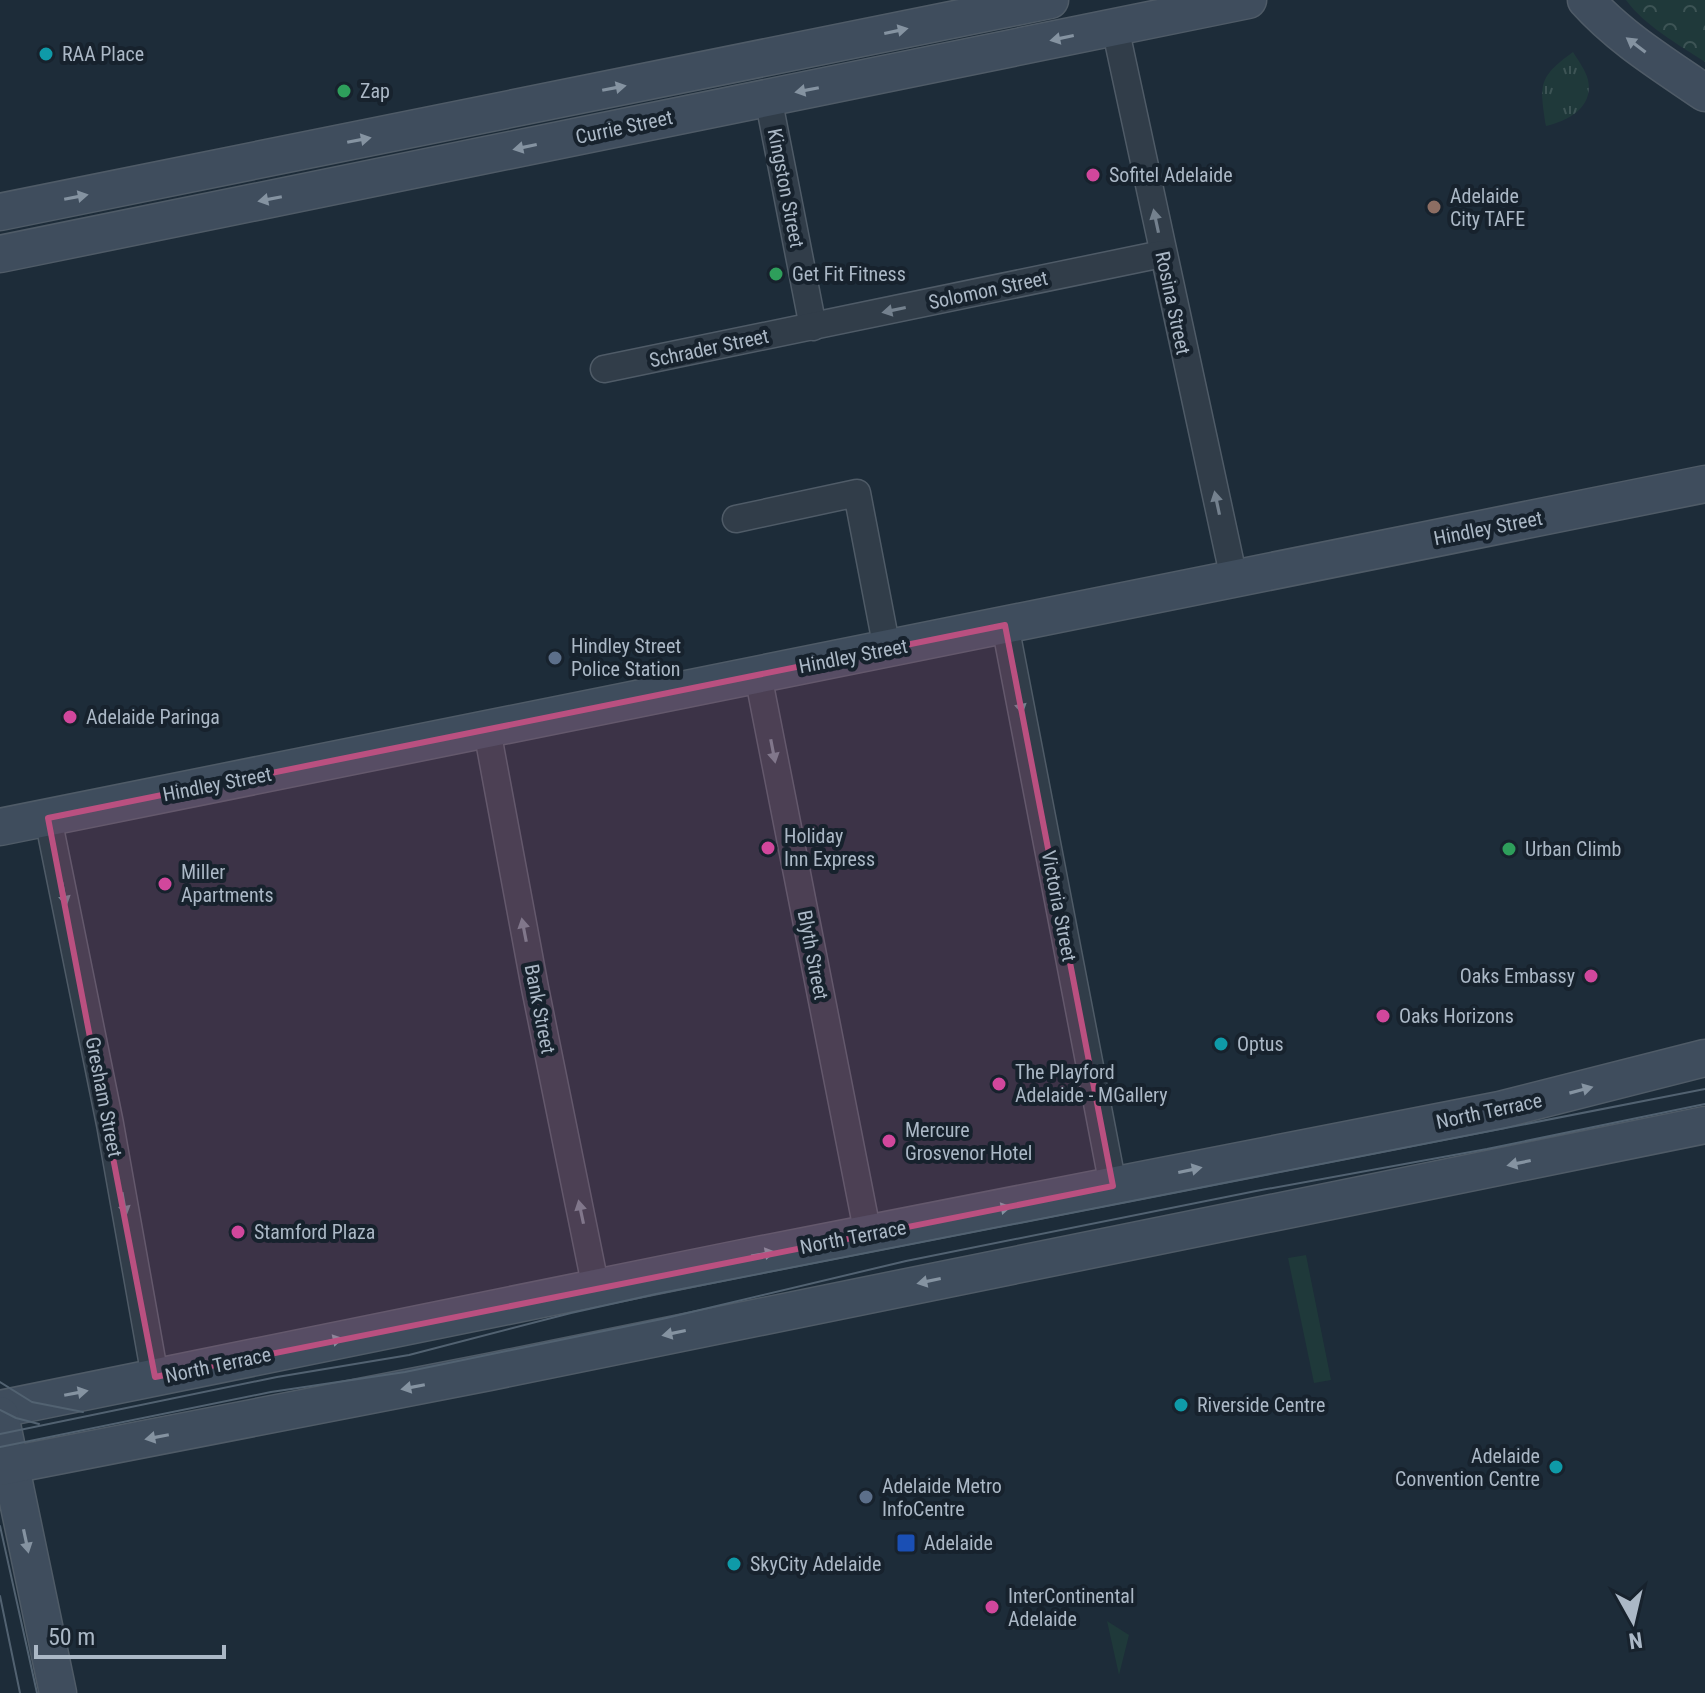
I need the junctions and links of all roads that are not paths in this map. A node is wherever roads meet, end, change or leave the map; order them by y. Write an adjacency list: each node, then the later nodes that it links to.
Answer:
1 (1050, 0): 7 (main road, Currie Street, one-way to 1)
2 (1248, 0): 4 (main road, Currie Street)
3 (1586, 0): 5 (main road, one-way to 3)
4 (1115, 27): 6 (main road, Currie Street, one-way to 6); 9 (street, Rosina Street, one-way to 4)
5 (1698, 88)
6 (768, 97): 8 (main road, Currie Street, one-way to 8); 10 (street, Kingston Street)
7 (0, 212)
8 (0, 254)
9 (1162, 254): 10 (street, Solomon Street, one-way to 10); 14 (street, Rosina Street, one-way to 9)
10 (813, 327): 11 (street, Schrader Street)
11 (604, 369)
12 (1705, 484): 14 (main road, Hindley Street)
13 (736, 519): 16 (street)
14 (1234, 579): 15 (main road, Hindley Street)
15 (1005, 625): 16 (main road, Hindley Street); 23 (street, Victoria Street, one-way to 23)
16 (887, 649): 17 (main road, Hindley Street)
17 (758, 675): 18 (main road, Hindley Street); 24 (street, Blyth Street, one-way to 24)
18 (487, 730): 19 (main road, Hindley Street); 26 (street, Bank Street, one-way to 18)
19 (48, 818): 20 (main road, Hindley Street); 27 (street, Gresham Street, one-way to 27)
20 (0, 827)
21 (1705, 1058): 23 (main road, North Terrace, one-way to 21)
22 (1705, 1125): 25 (main road, one-way to 25)
23 (1113, 1186): 24 (main road, North Terrace, one-way to 23); 25 (main road)
24 (868, 1235): 26 (main road, North Terrace, one-way to 24)
25 (1125, 1244): 30 (main road, one-way to 30)
26 (596, 1289): 27 (main road, North Terrace, one-way to 26)
27 (155, 1377): 28 (main road, North Terrace, one-way to 27)
28 (0, 1409)
29 (0, 1415): 30 (main road)
30 (5, 1466): 31 (main road, one-way to 31)
31 (58, 1693)

